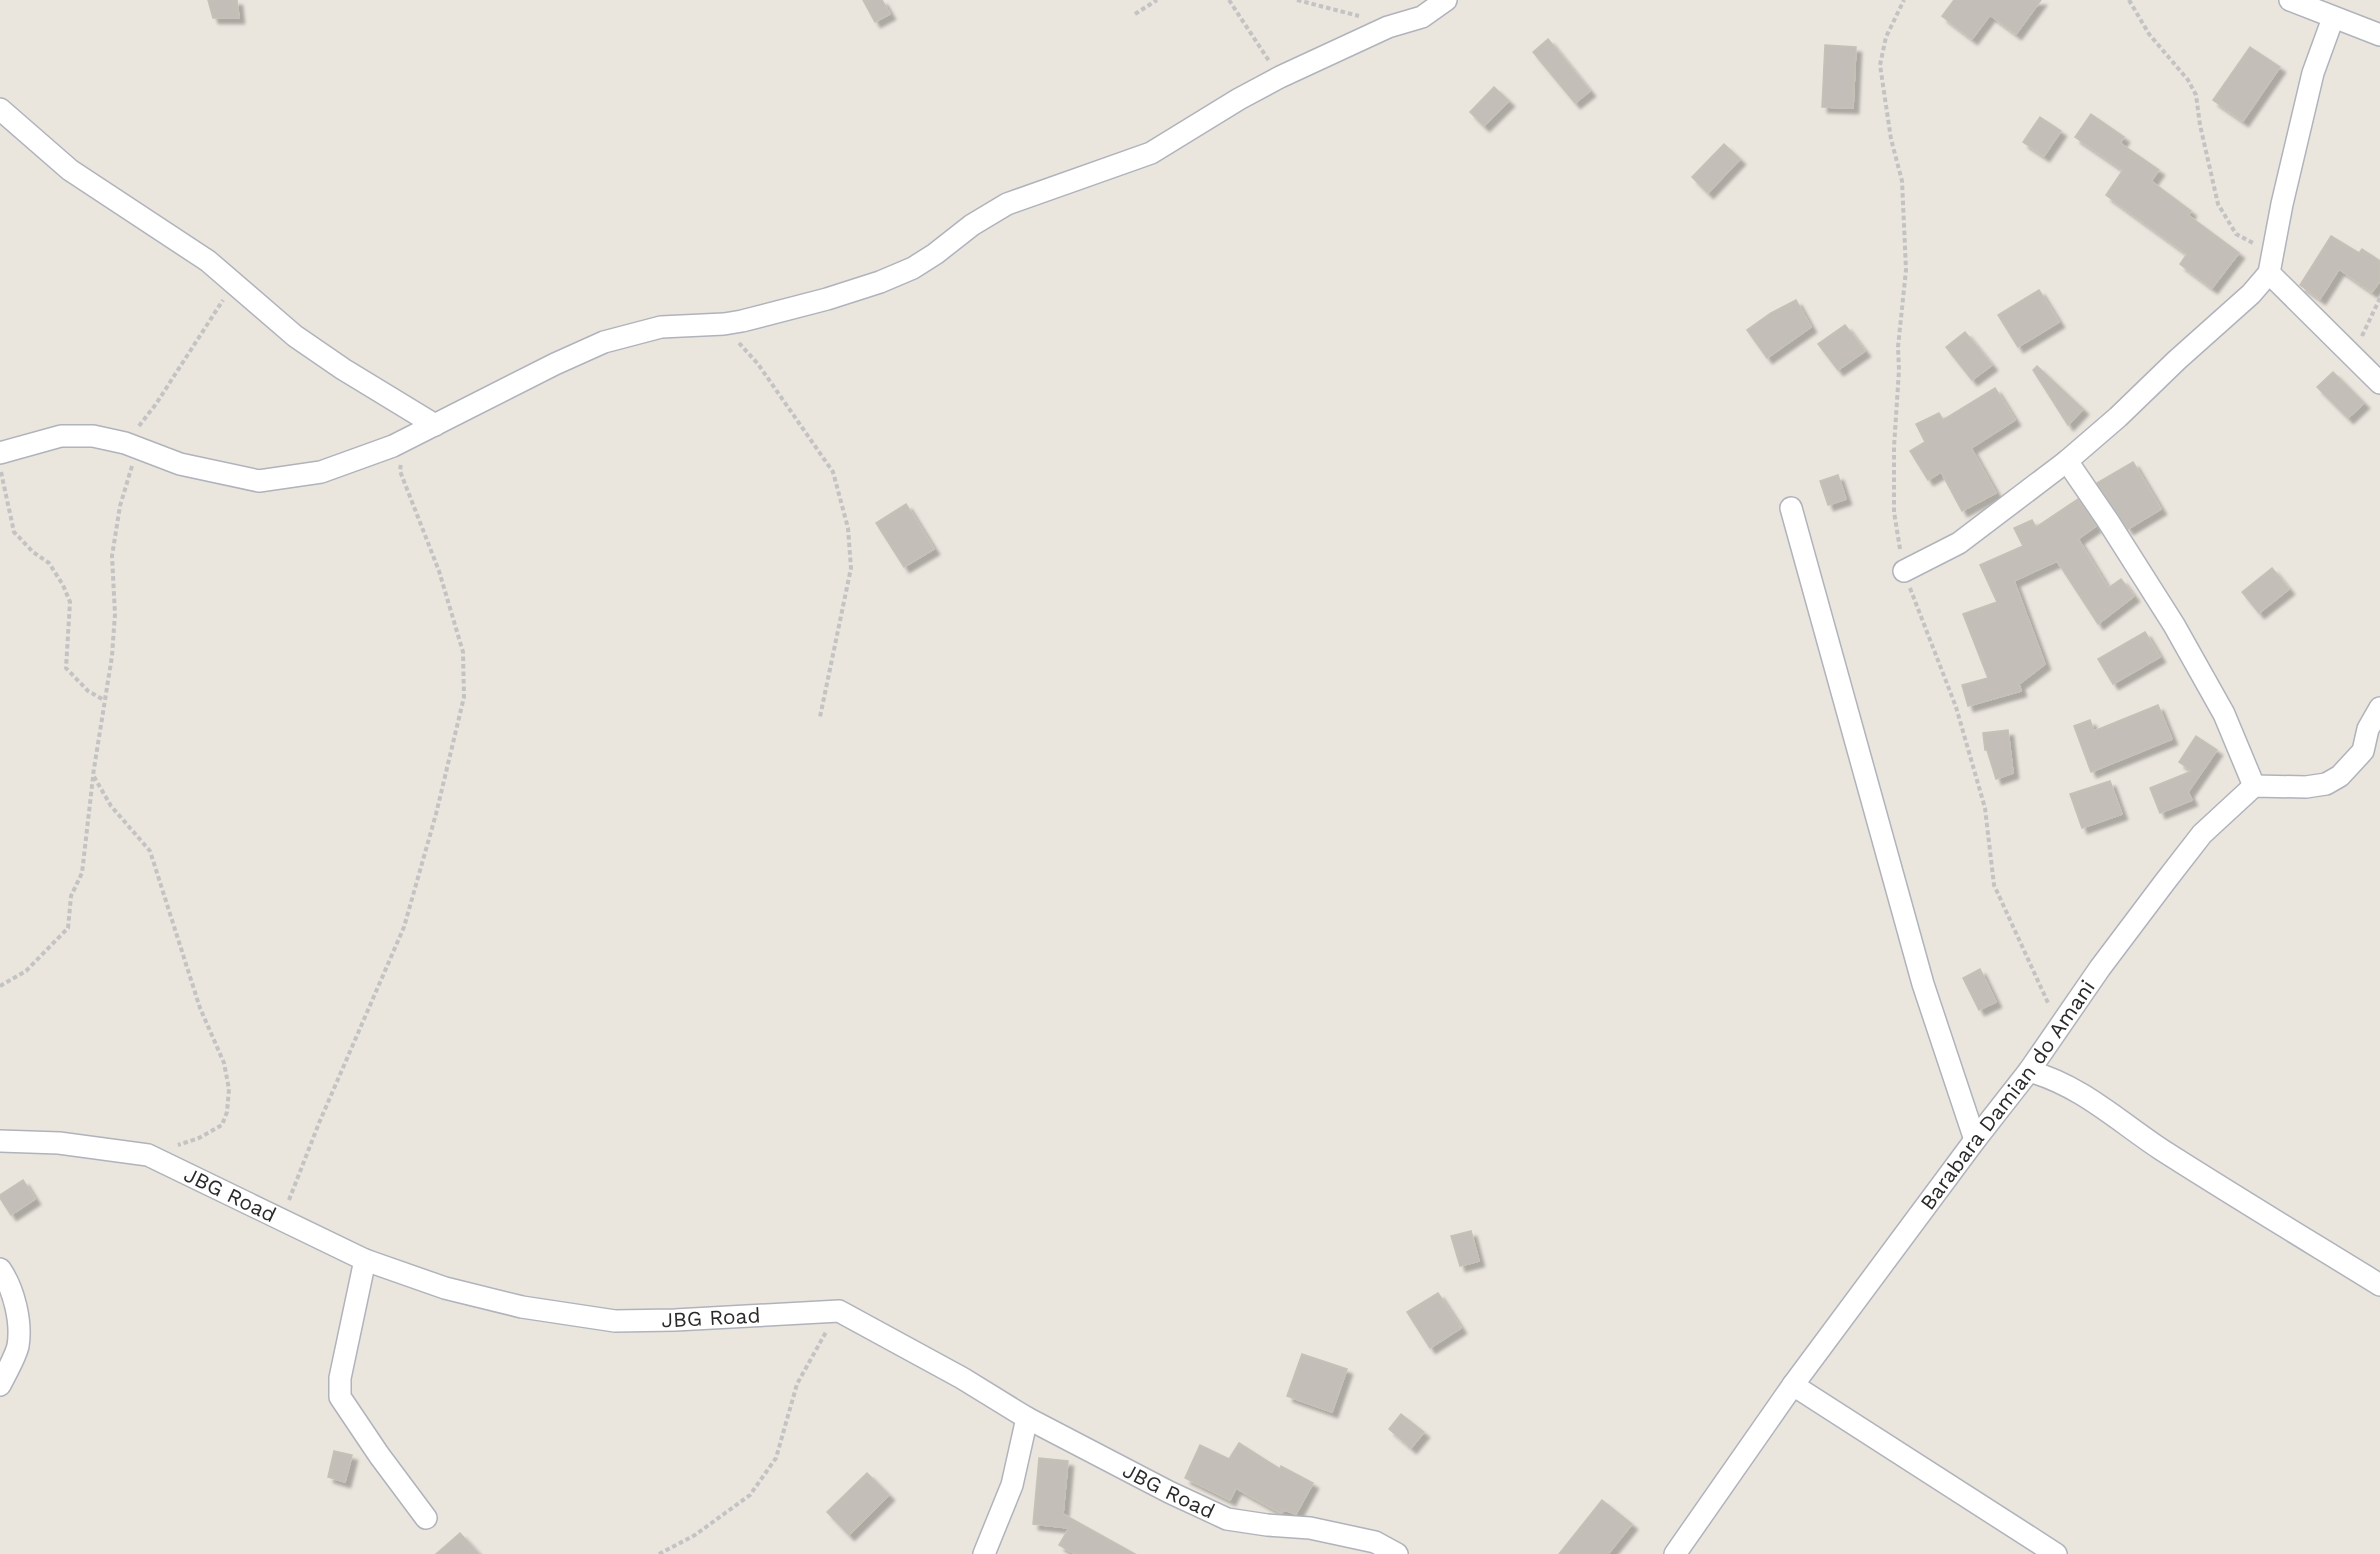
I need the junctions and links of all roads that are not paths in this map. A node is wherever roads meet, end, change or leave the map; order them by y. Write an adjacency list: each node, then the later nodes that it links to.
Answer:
1 (1446, 0): 8 (street)
2 (2290, 0): 3 (street)
3 (2333, 18): 4 (street); 6 (street)
4 (2380, 35)
5 (0, 109): 8 (street)
6 (2270, 264): 7 (street); 10 (street)
7 (2380, 382)
8 (435, 425): 9 (street)
9 (0, 453)
10 (2067, 461): 12 (street); 14 (street)
11 (1791, 508): 16 (street)
12 (1904, 571)
13 (2380, 708): 14 (street)
14 (2254, 786): 15 (street, Barabara Damian do Amani)
15 (2030, 1071): 16 (street, Barabara Damian do Amani); 20 (street)
16 (1975, 1140): 22 (street, Barabara Damian do Amani)
17 (0, 1141): 18 (street, JBG Road)
18 (365, 1260): 23 (street, JBG Road); 24 (street)
19 (0, 1269): 21 (street)
20 (2380, 1285)
21 (0, 1385)
22 (1793, 1385): 27 (street, Barabara Damian do Amani); 28 (street)
23 (1027, 1419): 25 (street); 26 (street, JBG Road)
24 (426, 1518)
25 (984, 1554)
26 (1397, 1554)
27 (1675, 1554)
28 (2056, 1554)

